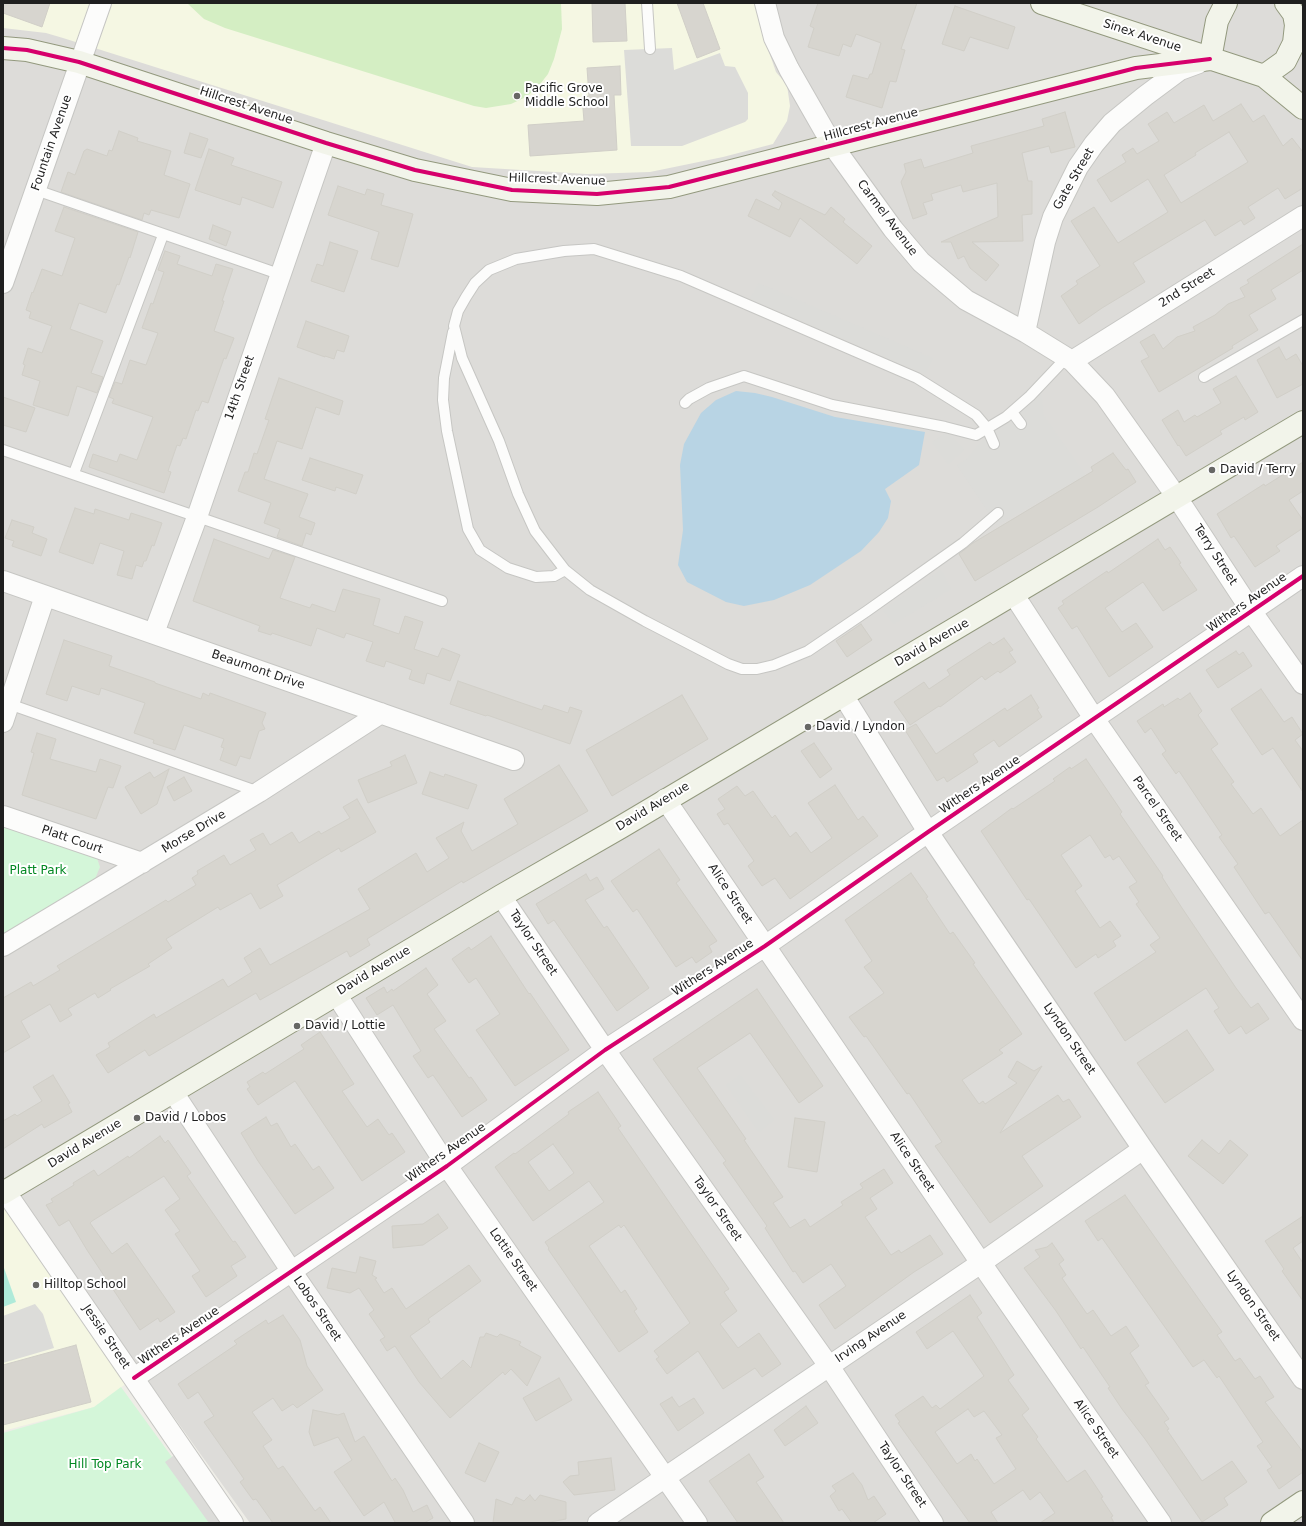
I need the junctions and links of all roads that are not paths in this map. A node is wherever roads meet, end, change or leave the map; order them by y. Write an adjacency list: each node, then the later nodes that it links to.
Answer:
1 (101, 3): 10 (street, Fountain Avenue)
2 (647, 3): 8 (lane)
3 (765, 3): 14 (street, Carmel Avenue)
4 (1042, 3): 9 (street, Sinex Avenue)
5 (1226, 3): 9 (street)
6 (1294, 9): 11 (street)
7 (3, 48): 10 (street, Hillcrest Avenue)
8 (650, 49)
9 (1210, 59): 11 (street, Sinex Avenue); 14 (street, Hillcrest Avenue); 22 (street, Gate Street)
10 (79, 62): 13 (street, Hillcrest Avenue); 15 (street, Fountain Avenue)
11 (1264, 76): 12 (street, Sinex Avenue)
12 (1303, 108)
13 (326, 143): 14 (street, Hillcrest Avenue); 18 (street, 14th Street)
14 (833, 146): 22 (street, Carmel Avenue)
15 (36, 190): 17 (lane); 19 (street, Fountain Avenue)
16 (1303, 216): 23 (street, 2nd Street)
17 (163, 235): 18 (lane); 33 (lane)
18 (279, 274): 36 (street, 14th Street)
19 (3, 283)
20 (1303, 320): 24 (lane)
21 (454, 326): 30 (lane); 37 (lane); 37 (lane)
22 (1025, 332): 23 (street, Carmel Avenue)
23 (1069, 359): 26 (lane); 29 (street, Carmel Avenue)
24 (1204, 377)
25 (685, 403): 30 (lane)
26 (1012, 412): 28 (lane); 30 (lane)
27 (1303, 422): 34 (street, David Avenue)
28 (1021, 424)
29 (1128, 426): 34 (street, Terry Street)
30 (987, 428): 31 (lane)
31 (994, 444)
32 (3, 450): 33 (lane)
33 (74, 473): 36 (lane)
34 (1176, 496): 40 (street, David Avenue); 43 (street, Terry Street)
35 (998, 513): 37 (lane)
36 (197, 517): 42 (lane); 44 (street, 14th Street)
37 (565, 570)
38 (1303, 576): 43 (street, Withers Avenue)
39 (3, 581): 41 (street, Beaumont Drive)
40 (1014, 595): 46 (street, David Avenue); 49 (street, Parcel Street)
41 (45, 596): 44 (street, Beaumont Drive); 47 (street)
42 (442, 601)
43 (1252, 612): 45 (street, Terry Street); 49 (street, Withers Avenue)
44 (154, 634): 48 (street, Beaumont Drive)
45 (1303, 684)
46 (843, 695): 52 (street, David Avenue); 54 (street, Lyndon Street)
47 (6, 713): 51 (lane)
48 (381, 713): 50 (street, Beaumont Drive); 51 (street, Morse Drive)
49 (1095, 720): 54 (street, Withers Avenue); 60 (street, Parcel Street)
50 (514, 760)
51 (260, 792): 55 (street, Morse Drive)
52 (665, 799): 56 (street, David Avenue); 58 (street, Alice Street)
53 (3, 816): 55 (street, Platt Court)
54 (928, 832): 58 (street, Withers Avenue); 63 (street, Lyndon Street)
55 (142, 864): 57 (street, Morse Drive)
56 (501, 896): 59 (street, David Avenue); 61 (street, Taylor Street)
57 (3, 946)
58 (765, 946): 61 (street, Withers Avenue); 66 (street, Alice Street)
59 (336, 994): 62 (street, David Avenue); 64 (street, Lottie Street)
60 (1303, 1020)
61 (605, 1050): 64 (street, Withers Avenue); 68 (street, Taylor Street)
62 (173, 1092): 65 (street, David Avenue); 67 (street, Lobos Street)
63 (1143, 1149): 66 (street, Irving Avenue); 70 (street, Lyndon Street)
64 (446, 1166): 67 (street, Withers Avenue); 71 (street, Lottie Street)
65 (4, 1192): 69 (street, Jessie Street)
66 (981, 1263): 68 (street, Irving Avenue); 78 (street, Alice Street)
67 (292, 1272): 69 (street, Withers Avenue); 74 (street, Lobos Street)
68 (829, 1366): 71 (street, Irving Avenue); 77 (street, Taylor Street)
69 (134, 1378): 73 (street, Jessie Street)
70 (1303, 1379)
71 (666, 1477): 75 (street, Irving Avenue); 76 (street, Lottie Street)
72 (1303, 1502): 79 (street)
73 (233, 1523)
74 (464, 1523)
75 (598, 1523)
76 (698, 1523)
77 (933, 1523)
78 (1161, 1523)
79 (1272, 1523)

